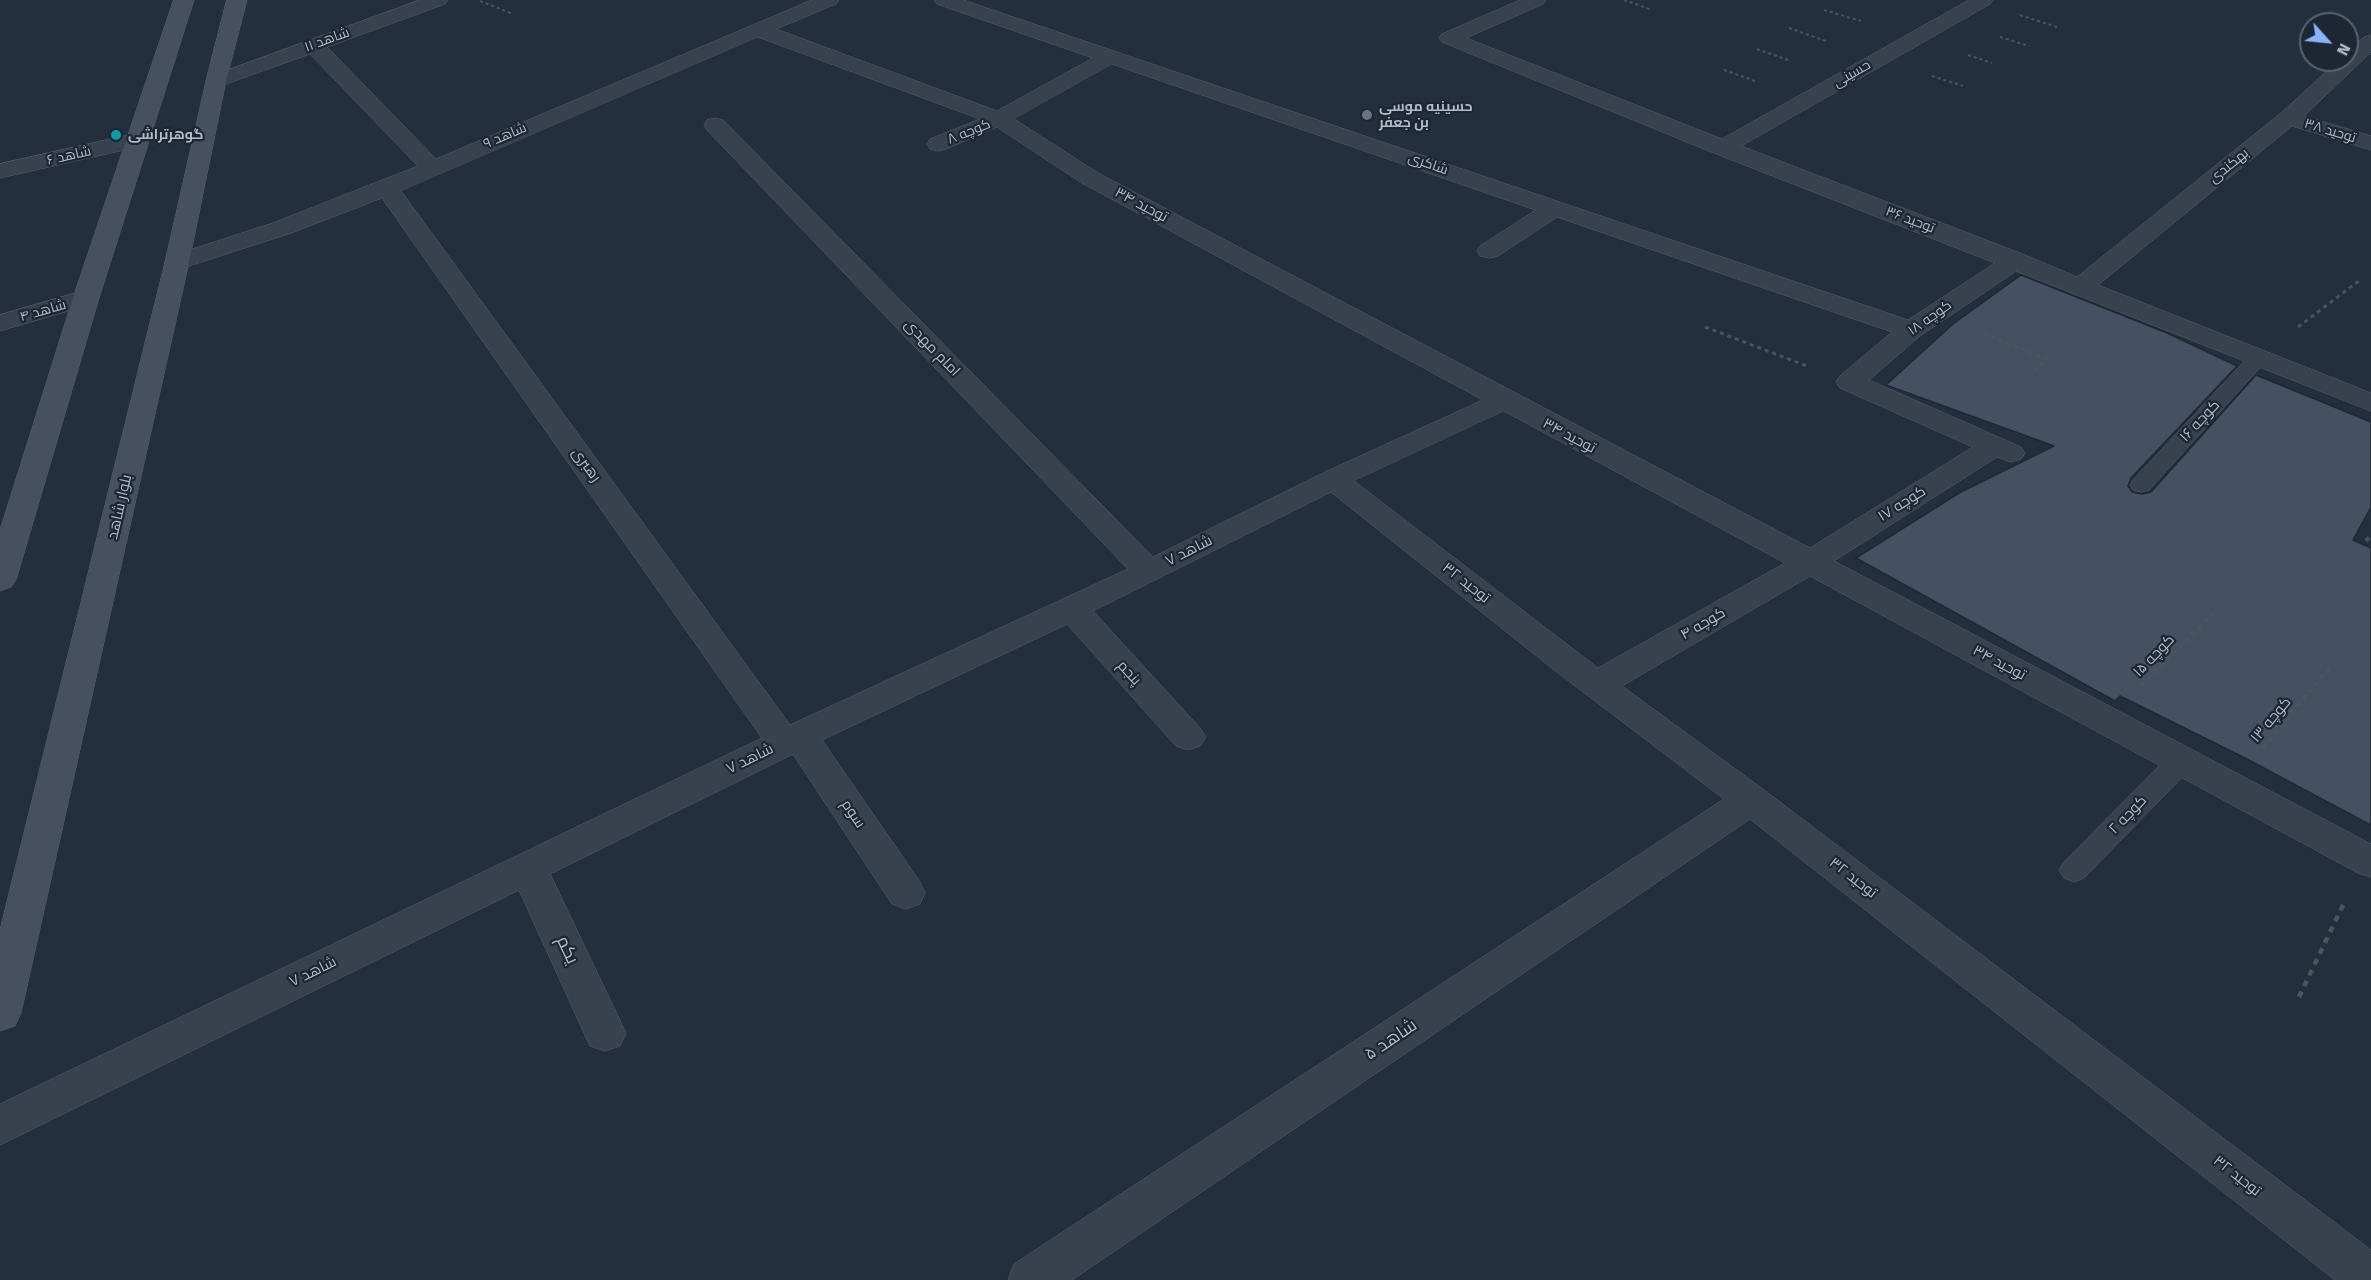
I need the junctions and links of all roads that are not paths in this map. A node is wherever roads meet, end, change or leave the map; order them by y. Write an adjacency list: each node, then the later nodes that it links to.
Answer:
1 (184, 0): 16 (main road)
2 (237, 0): 12 (main road, بلوار شاهد)
3 (438, 0): 10 (street, شاهد ۱۱)
4 (829, 0): 8 (street, شاهد ۹)
5 (944, 0): 11 (street, شاکری)
6 (1536, 0): 19 (street, توحید ۳۶)
7 (1983, 0): 19 (street, حسینی)
8 (759, 30): 14 (street, توحید ۳۴); 20 (street, شاهد ۹)
9 (2371, 41): 13 (street, بهکندی)
10 (313, 45): 12 (street, شاهد ۱۱); 20 (street)
11 (1111, 56): 14 (street, کوچه ۸); 23 (street, شاکری)
12 (216, 81): 26 (main road, بلوار شاهد)
13 (2289, 118): 17 (street, توحید ۳۸); 27 (street, بهکندی)
14 (999, 119): 18 (street, کوچه ۸); 32 (street, توحید ۳۴)
15 (715, 124): 38 (street, امام مهدی)
16 (138, 140): 21 (street, شاهد ۶); 28 (main road)
17 (2371, 143)
18 (938, 144)
19 (1722, 148): 25 (street, توحید ۳۶)
20 (431, 167): 22 (street, شاهد ۹)
21 (0, 171)
22 (387, 188): 26 (street, شاهد ۹); 43 (street, رهبری)
23 (1555, 208): 24 (street); 30 (street, شاکری)
24 (1489, 251)
25 (2016, 260): 27 (street, توحید ۳۶); 30 (street, کوچه ۱۸)
26 (177, 262): 50 (main road, بلوار شاهد)
27 (2082, 286): 31 (street, توحید ۳۶)
28 (86, 298): 29 (street, شاهد ۴); 39 (main road)
29 (0, 323)
30 (1911, 330): 34 (street, کوچه ۱۸)
31 (2259, 357): 33 (street, توحید ۳۶); 36 (lane, کوچه ۱۶)
32 (1504, 401): 35 (street, شاهد ۷); 37 (street, توحید ۳۴)
33 (2371, 403)
34 (2004, 450): 37 (street, کوچه ۱۷)
35 (1333, 479): 38 (street, شاهد ۷); 41 (street, توحید ۳۲)
36 (2141, 485)
37 (1809, 563): 41 (street, کوچه ۴); 44 (street, توحید ۳۴)
38 (1149, 572): 40 (street, شاهد ۷)
39 (0, 580)
40 (1071, 608): 42 (street, پنجم); 43 (street, شاهد ۷)
41 (1598, 684): 45 (street, توحید ۳۲)
42 (1188, 737)
43 (792, 739): 47 (street, شاهد ۷); 49 (street, سوم)
44 (2182, 760): 46 (street, توحید ۳۴); 48 (lane, کوچه ۲)
45 (1751, 800): 53 (street, توحید ۳۲); 54 (street, شاهد ۵)
46 (2368, 861)
47 (528, 867): 51 (street, یکم); 52 (street, شاهد ۷)
48 (2074, 870)
49 (906, 893)
50 (0, 1013)
51 (605, 1033)
52 (0, 1125)
53 (2369, 1279)
54 (1031, 1280)

